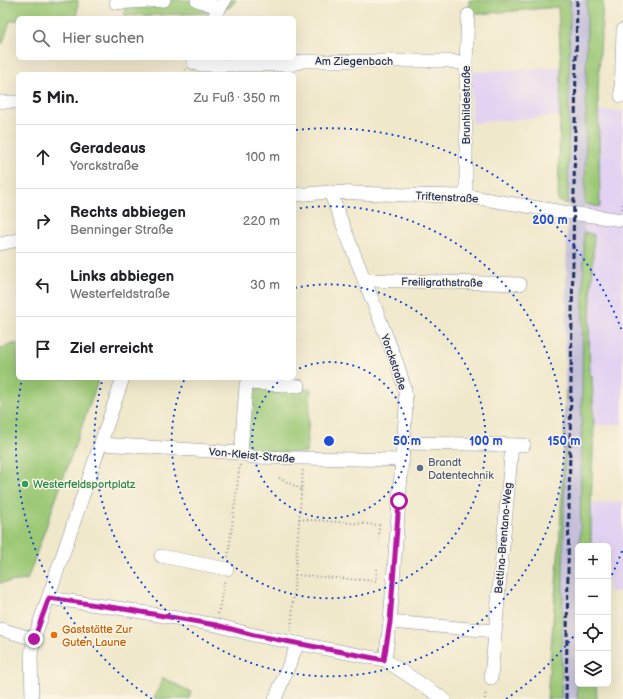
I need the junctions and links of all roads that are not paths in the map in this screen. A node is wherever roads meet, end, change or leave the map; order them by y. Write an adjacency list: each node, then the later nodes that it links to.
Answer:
1 (164, 0): 3 (street)
2 (197, 0): 4 (street)
3 (116, 3)
4 (219, 9)
5 (468, 15): 7 (street, Brunhildestraße)
6 (623, 30): 9 (street)
7 (466, 64): 8 (street, Am Ziegenbach); 14 (street, Brunhildestraße)
8 (194, 65)
9 (623, 96)
10 (0, 102): 11 (street)
11 (16, 102)
12 (330, 192): 13 (street, Triftenstraße); 14 (street, Triftenstraße); 18 (street, Yorckstraße)
13 (296, 195)
14 (466, 196): 15 (street, Triftenstraße)
15 (622, 216)
16 (16, 240): 17 (street)
17 (0, 244)
18 (364, 280): 19 (street, Freiligrathstraße); 22 (street, Yorckstraße)
19 (520, 284)
20 (122, 380): 23 (street)
21 (299, 386): 24 (street)
22 (403, 443): 25 (street, Yorckstraße); 31 (street, Bettina-Brentano-Weg)
23 (101, 444): 24 (street, Von-Kleist-Straße); 28 (street)
24 (241, 453): 25 (street, Von-Kleist-Straße)
25 (402, 460): 29 (street, Yorckstraße)
26 (161, 556): 27 (street)
27 (227, 569)
28 (49, 598): 32 (street); 33 (street)
29 (390, 622): 31 (street); 34 (street, Yorckstraße)
30 (0, 628): 32 (street)
31 (494, 631): 35 (street, Bettina-Brentano-Weg)
32 (34, 639): 36 (street)
33 (294, 642): 34 (street); 37 (street)
34 (384, 660): 38 (street)
35 (491, 678)
36 (32, 699)
37 (275, 699)
38 (444, 699)

